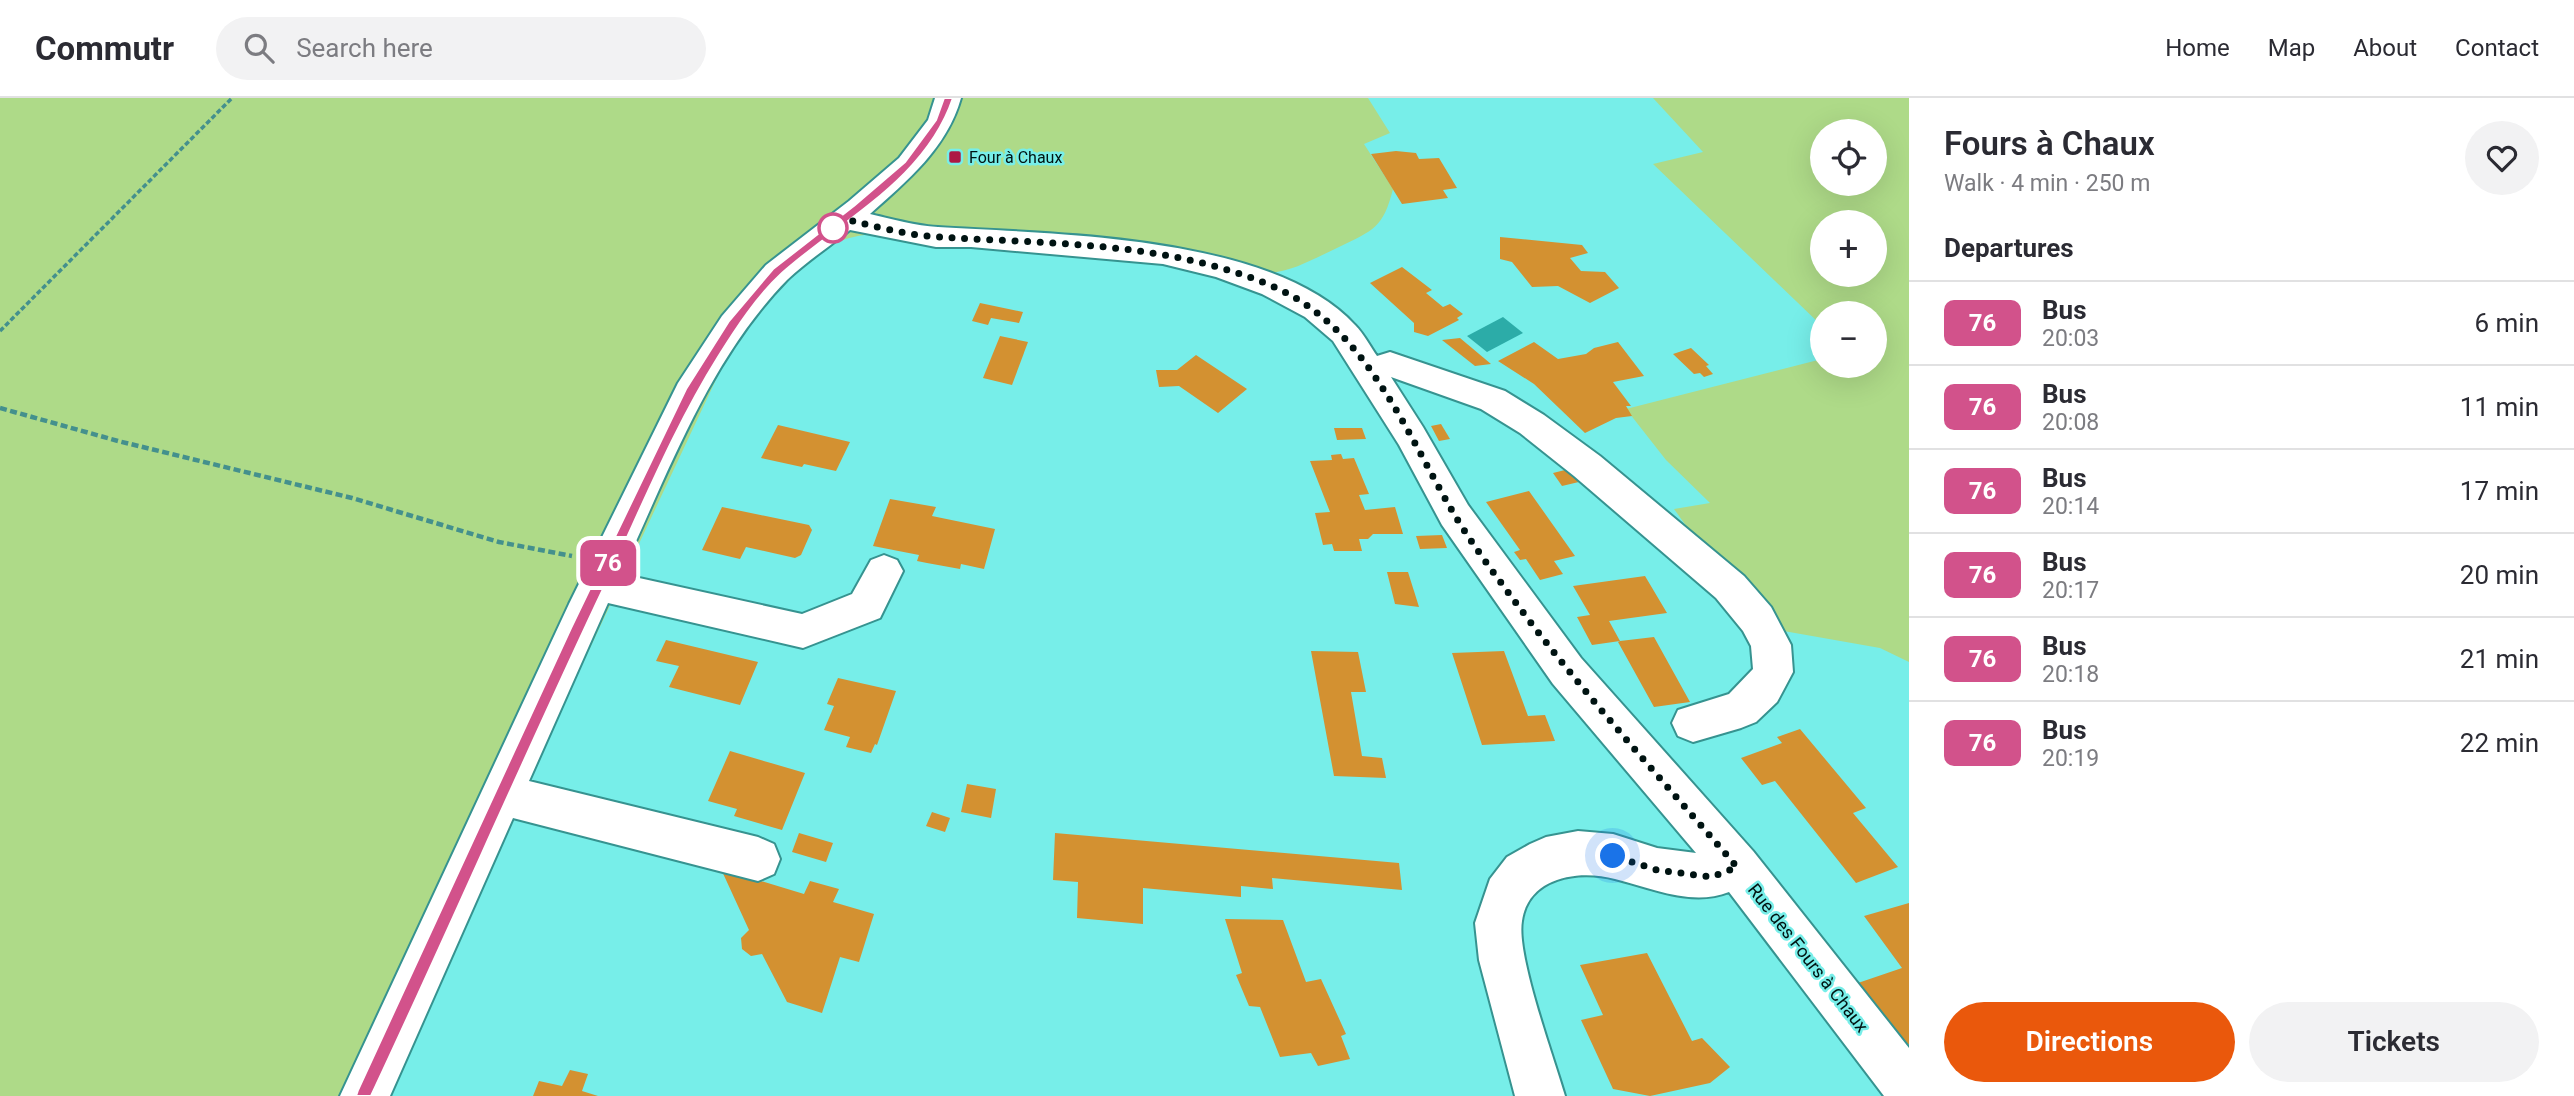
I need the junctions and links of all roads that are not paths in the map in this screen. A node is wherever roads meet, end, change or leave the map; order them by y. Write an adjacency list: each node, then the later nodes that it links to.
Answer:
1 (948, 98): 2 (street)
2 (882, 188): 3 (street); 4 (street)
3 (844, 219): 4 (street); 7 (street)
4 (971, 237): 5 (street, Rue des Fours à Chaux)
5 (1369, 370): 8 (street); 11 (street, Rue des Fours à Chaux)
6 (884, 571): 7 (street)
7 (603, 574): 9 (street)
8 (1693, 723)
9 (501, 794): 10 (street); 13 (street)
10 (758, 859)
11 (1737, 867): 12 (street, Rue des Fours à Chaux); 14 (street)
12 (1909, 1088)
13 (365, 1096)
14 (1540, 1096)

